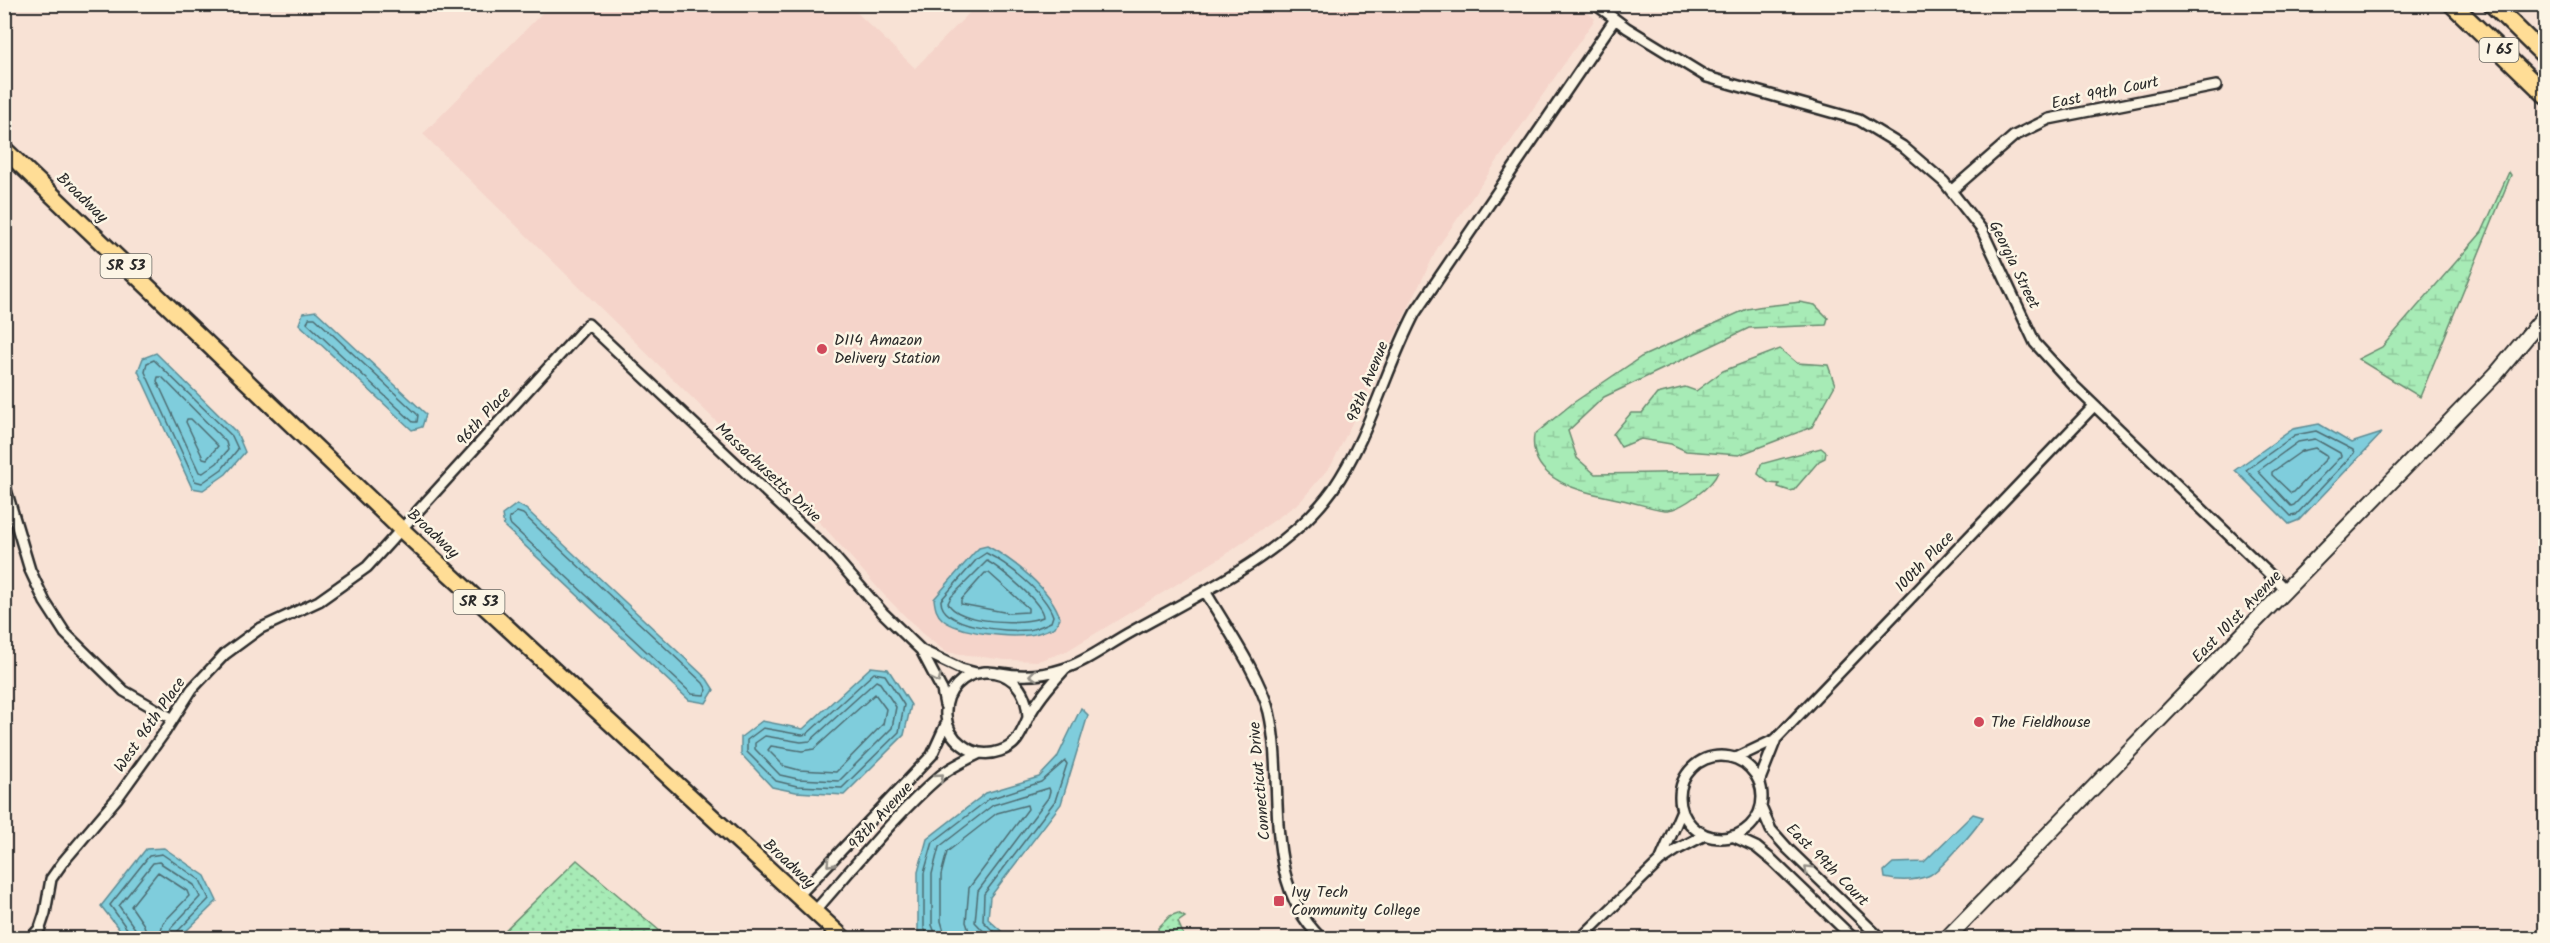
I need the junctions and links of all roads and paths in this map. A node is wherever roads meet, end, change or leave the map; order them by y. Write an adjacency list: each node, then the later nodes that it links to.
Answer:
1 (1595, 4): 4 (street, Georgia Street)
2 (2452, 4): 7 (highway, I 65)
3 (2492, 4): 5 (highway, I 65)
4 (1615, 19): 9 (street, Georgia Street); 16 (street, 98th Avenue)
5 (2546, 57)
6 (2216, 86): 9 (street, East 99th Court)
7 (2546, 95)
8 (4, 149): 14 (main road, Broadway / SR 53)
9 (1951, 191): 12 (street, Georgia Street)
10 (2546, 314): 15 (street, East 101st Avenue)
11 (588, 324): 14 (street, 96th Place); 17 (street, Massachusetts Drive)
12 (2094, 406): 15 (street, Georgia Street); 25 (street, 100th Place)
13 (4, 483): 23 (street)
14 (402, 530): 23 (street, West 96th Place); 34 (main road, Broadway / SR 53)
15 (2286, 590): 42 (street, East 101st Avenue)
16 (1205, 591): 18 (street, 98th Avenue); 38 (street, Connecticut Drive)
17 (921, 650): 19 (street, 98th Avenue); 21 (street, 98th Avenue, one-way to 21)
18 (1065, 669): 20 (street, 98th Avenue, one-way to 20); 22 (street, 98th Avenue)
19 (976, 673): 20 (street, 98th Avenue); 21 (street)
20 (1000, 673): 22 (street)
21 (946, 710): 24 (street, 98th Avenue)
22 (1028, 718): 26 (street, 98th Avenue)
23 (173, 719): 36 (street, West 96th Place)
24 (947, 722): 26 (street); 34 (street, 98th Avenue, one-way to 34)
25 (1776, 739): 27 (street, 100th Place); 28 (street, 100th Place)
26 (980, 753): 35 (street, 98th Avenue, one-way to 26)
27 (1736, 758): 28 (street); 30 (street)
28 (1760, 782): 29 (street)
29 (1761, 807): 32 (street); 41 (street, East 99th Court, one-way to 29)
30 (1682, 810): 31 (street); 33 (street)
31 (1706, 835): 32 (street); 33 (street)
32 (1732, 836): 40 (street, East 99th Court)
33 (1660, 861): 39 (street)
34 (798, 896): 35 (main road, Broadway / SR 53)
35 (814, 912): 37 (main road, Broadway / SR 53)
36 (31, 939)
37 (843, 939)
38 (1321, 939)
39 (1581, 939)
40 (1853, 939)
41 (1880, 939)
42 (1947, 939)

